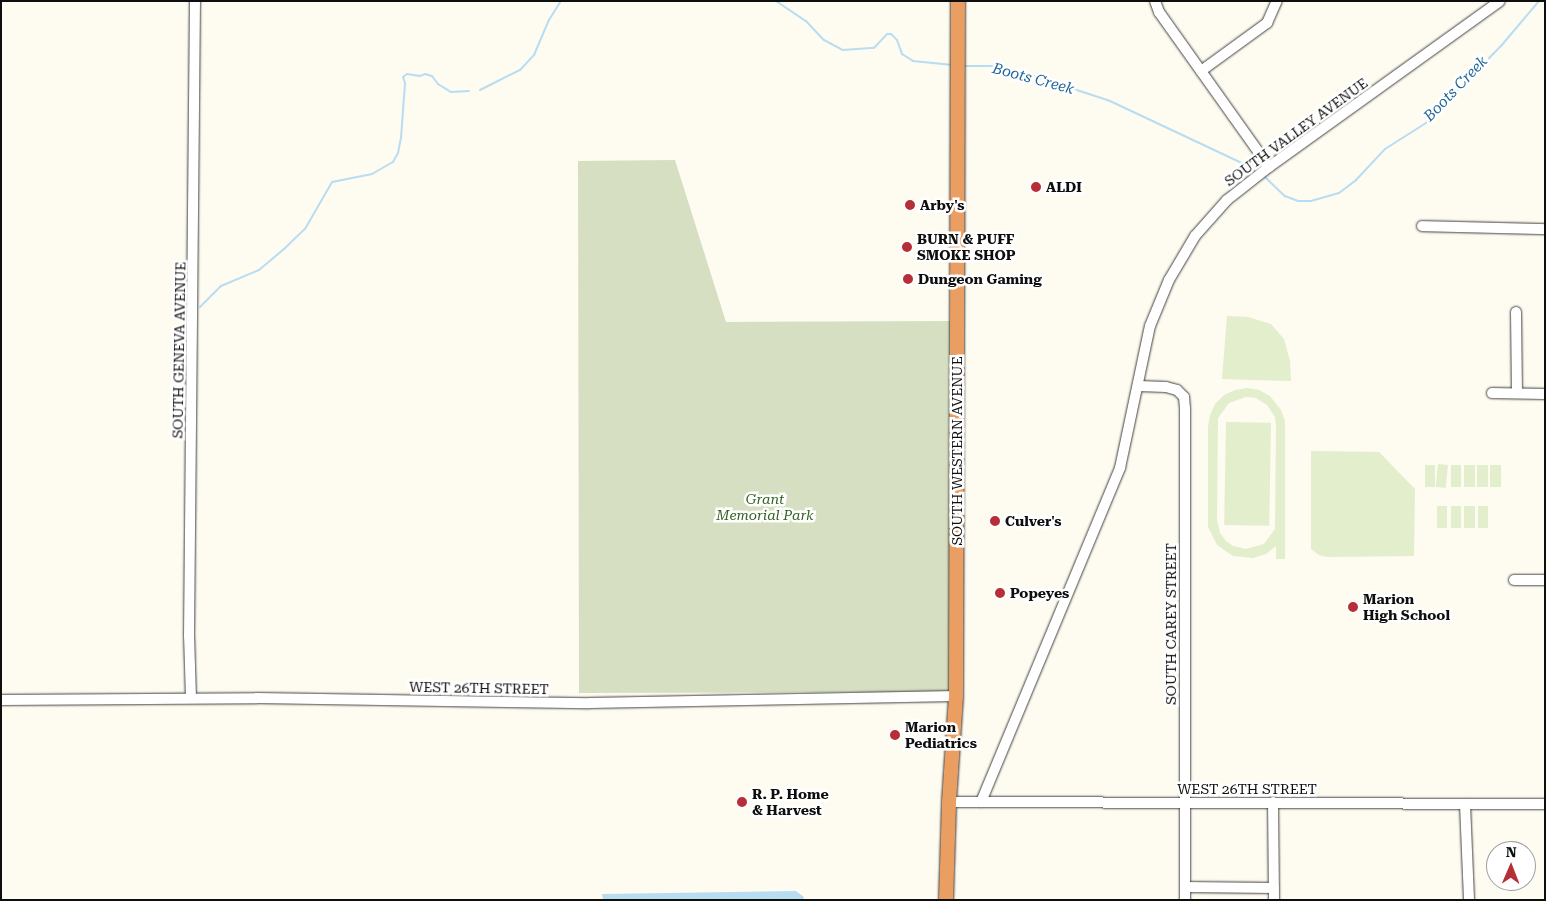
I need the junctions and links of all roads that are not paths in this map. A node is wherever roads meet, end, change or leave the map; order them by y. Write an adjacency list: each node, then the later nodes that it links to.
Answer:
1 (195, 1): 18 (street, SOUTH GENEVA AVENUE)
2 (958, 1): 17 (highway, SOUTH WESTERN AVENUE)
3 (1154, 1): 6 (street)
4 (1277, 1): 6 (street)
5 (1500, 1): 7 (street, SOUTH VALLEY AVENUE)
6 (1201, 71): 7 (street)
7 (1269, 167): 11 (street, SOUTH VALLEY AVENUE)
8 (1422, 226): 9 (street)
9 (1545, 229)
10 (1516, 312): 13 (street)
11 (1138, 386): 21 (street, SOUTH VALLEY AVENUE); 22 (street, SOUTH CAREY STREET)
12 (1492, 393): 13 (street)
13 (1517, 394): 14 (street)
14 (1545, 394)
15 (1514, 580): 16 (street)
16 (1545, 580)
17 (956, 696): 18 (street, WEST 26TH STREET); 20 (highway, SOUTH WESTERN AVENUE)
18 (191, 698): 19 (street, WEST 26TH STREET)
19 (1, 700)
20 (949, 802): 21 (street, WEST 26TH STREET); 28 (highway, SOUTH WESTERN AVENUE)
21 (981, 802): 22 (street, WEST 26TH STREET)
22 (1185, 802): 23 (street, WEST 26TH STREET); 26 (street, SOUTH CAREY STREET)
23 (1273, 802): 24 (street, WEST 26TH STREET); 27 (street)
24 (1465, 804): 25 (street, WEST 26TH STREET); 31 (street)
25 (1545, 804)
26 (1185, 887): 27 (street); 29 (street, SOUTH CAREY STREET)
27 (1274, 888): 30 (street)
28 (946, 900)
29 (1185, 900)
30 (1274, 900)
31 (1469, 900)

